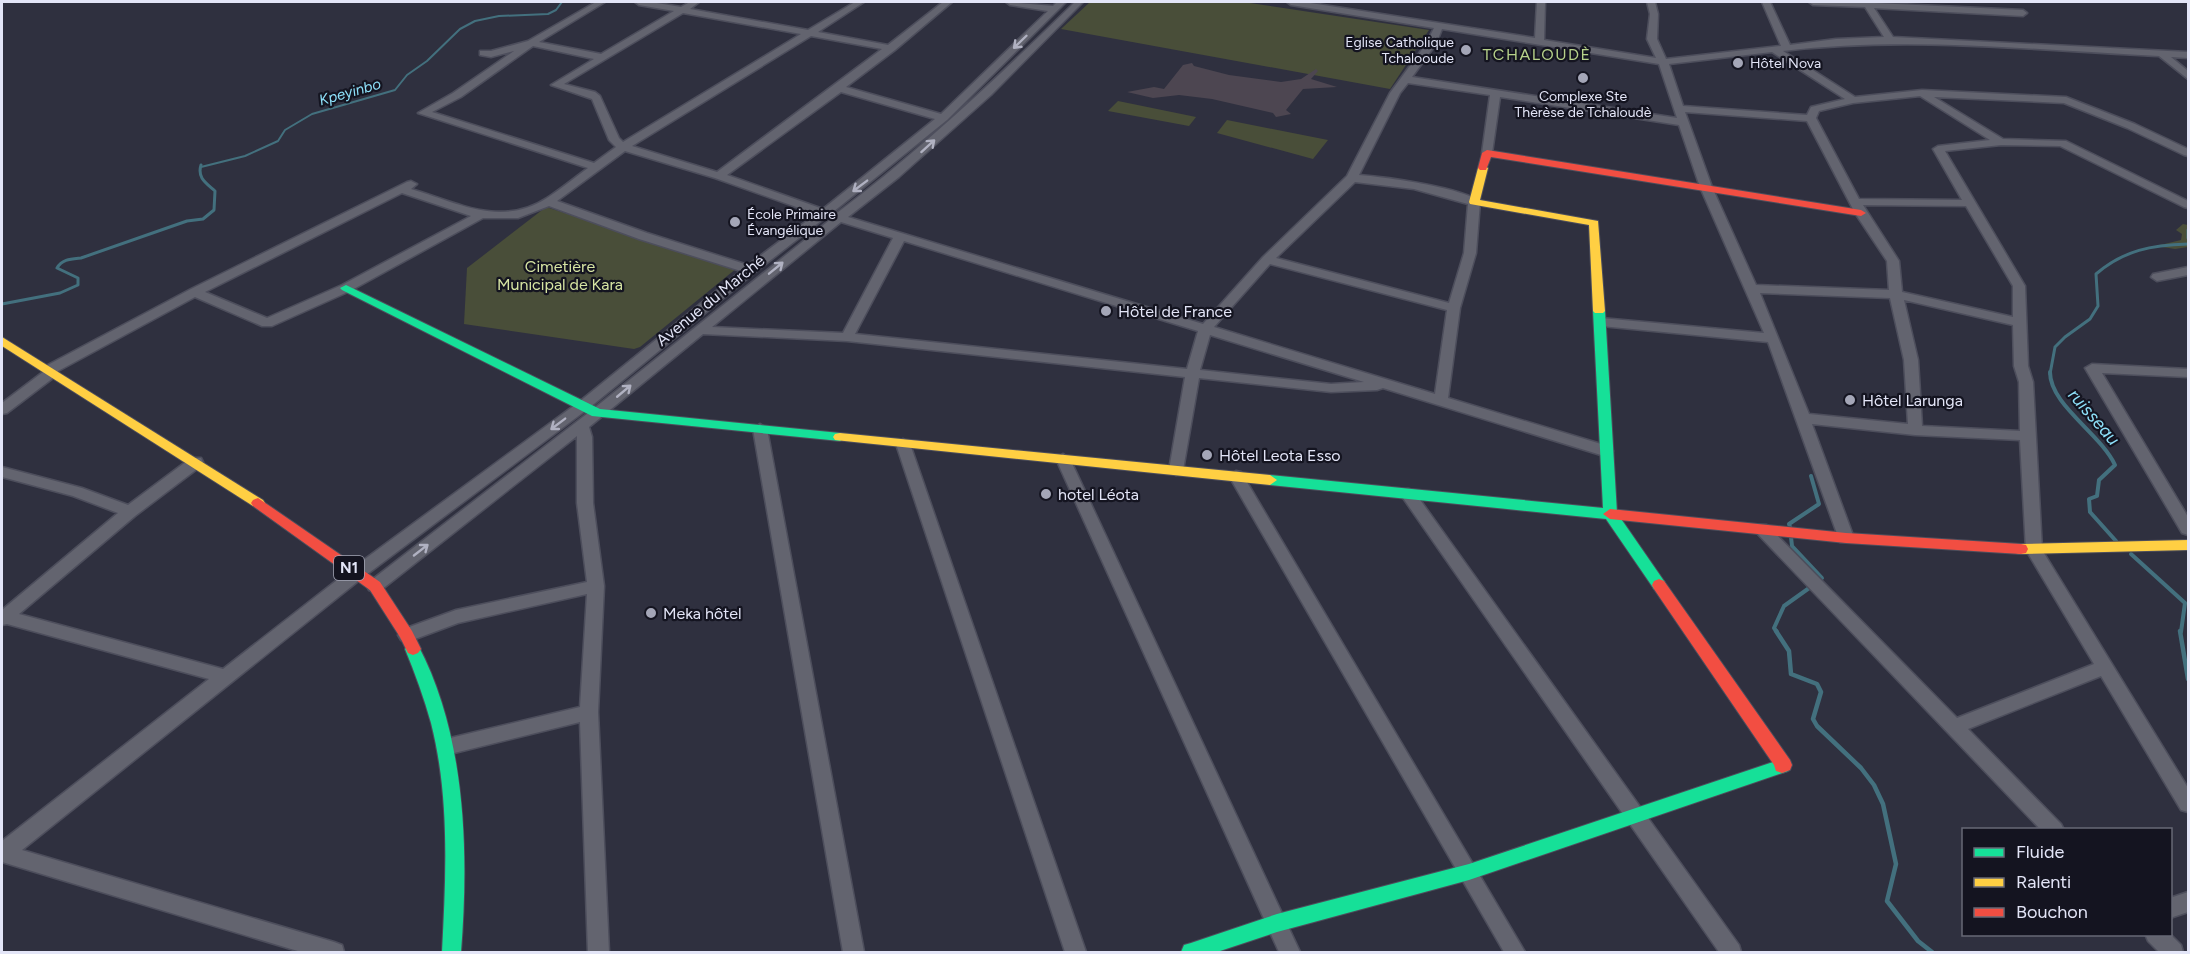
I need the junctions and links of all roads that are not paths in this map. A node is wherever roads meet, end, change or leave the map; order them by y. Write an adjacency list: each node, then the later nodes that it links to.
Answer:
1 (601, 2): 25 (street)
2 (639, 2): 17 (street)
3 (695, 2): 17 (street)
4 (860, 2): 22 (street)
5 (948, 2): 26 (street)
6 (1010, 2): 15 (street)
7 (1079, 2): 37 (street, Avenue du Marché)
8 (1291, 2): 18 (street)
9 (1364, 2): 18 (street)
10 (1541, 2): 24 (street)
11 (1651, 2): 32 (street)
12 (1766, 2): 27 (street)
13 (1813, 2): 16 (street)
14 (1975, 2): 19 (street)
15 (1058, 5): 36 (street, Avenue du Marché, one-way to 36)
16 (1868, 5): 19 (street); 23 (street)
17 (683, 9): 22 (street); 31 (street)
18 (1359, 11): 21 (street)
19 (1980, 11): 20 (street)
20 (2024, 13)
21 (1439, 26): 24 (street); 34 (street)
22 (810, 33): 26 (street); 46 (street)
23 (1890, 40): 27 (street); 29 (street)
24 (1539, 41): 32 (street)
25 (531, 43): 28 (street); 31 (street); 49 (street)
26 (892, 48): 35 (street)
27 (1780, 48): 32 (street); 40 (street)
28 (483, 53)
29 (2162, 54): 30 (street); 33 (street)
30 (2188, 56)
31 (600, 57): 46 (street)
32 (1663, 62): 41 (street)
33 (2188, 76)
34 (1404, 79): 38 (street); 53 (street)
35 (839, 88): 42 (street); 52 (street)
36 (971, 90): 37 (street); 42 (street, Avenue du Marché)
37 (987, 93): 51 (street, Avenue du Marché, one-way to 37)
38 (1495, 93): 44 (street); 47 (street)
39 (1922, 93): 40 (street); 45 (street); 48 (street)
40 (1853, 100): 43 (street)
41 (1680, 109): 43 (street); 44 (street)
42 (943, 118): 50 (street, Avenue du Marché)
43 (1811, 118): 59 (street)
44 (1682, 122): 54 (street)
45 (2001, 142): 57 (street); 58 (street)
46 (623, 147): 49 (street); 52 (street)
47 (1487, 153): 54 (main road); 56 (main road)
48 (2188, 153)
49 (596, 167): 55 (street)
50 (881, 170): 51 (street); 60 (street, Avenue du Marché, one-way to 60)
51 (895, 175): 62 (street, Avenue du Marché)
52 (719, 176): 60 (street)
53 (1352, 178): 56 (street); 64 (street)
54 (1707, 189): 59 (main road); 69 (street)
55 (549, 202): 61 (street); 65 (street)
56 (1474, 202): 72 (street); 73 (main road)
57 (1970, 202): 59 (street); 74 (street)
58 (2188, 206)
59 (1859, 207): 71 (street)
60 (824, 213): 62 (street); 65 (street, Avenue du Marché)
61 (481, 215): 68 (street); 70 (street)
62 (840, 217): 63 (street); 76 (street, Avenue du Marché, one-way to 62)
63 (901, 235): 75 (street); 77 (street)
64 (1267, 260): 72 (street); 75 (street)
65 (750, 270): 85 (street, Avenue du Marché)
66 (2188, 271): 67 (street)
67 (2157, 277)
68 (346, 288): 70 (street); 85 (main road)
69 (1750, 289): 71 (street); 78 (street)
70 (195, 292): 80 (street)
71 (1896, 294): 74 (street); 91 (street)
72 (1454, 308): 84 (street)
73 (1600, 322): 78 (street); 94 (main road)
74 (2019, 322): 92 (street)
75 (1206, 328): 81 (street); 83 (street)
76 (700, 330): 77 (street); 87 (street, Avenue du Marché, one-way to 76)
77 (847, 337): 81 (street)
78 (1773, 338): 88 (street)
79 (2, 341): 80 (main road, N1)
80 (50, 371): 86 (street); 96 (main road, N1)
81 (1193, 372): 83 (street); 97 (street)
82 (2188, 373): 103 (street)
83 (1389, 386): 84 (street)
84 (1441, 401): 94 (street)
85 (584, 405): 87 (main road); 108 (street, Avenue du Marché, one-way to 108)
86 (2, 410)
87 (597, 413): 89 (street, Avenue du Marché); 90 (main road)
88 (1804, 418): 91 (street); 105 (street)
89 (581, 425): 109 (street, Avenue du Marché, one-way to 89); 110 (street)
90 (760, 429): 93 (main road); 130 (street)
91 (1915, 430): 92 (street)
92 (2027, 436): 107 (street)
93 (903, 444): 95 (main road); 131 (street)
94 (1606, 451): 102 (main road)
95 (1063, 459): 97 (main road); 125 (street)
96 (196, 462): 101 (street); 108 (main road, N1)
97 (1176, 470): 99 (main road)
98 (2, 472): 101 (street)
99 (1236, 476): 100 (main road); 122 (street)
100 (1408, 494): 102 (main road); 119 (street)
101 (130, 512): 111 (street)
102 (1610, 514): 104 (main road); 119 (main road)
103 (2188, 529)
104 (1761, 530): 105 (main road); 116 (street)
105 (1846, 538): 107 (main road)
106 (2188, 545): 107 (main road)
107 (2034, 550): 113 (street)
108 (356, 574): 109 (main road, N1); 114 (street, Avenue du Marché)
109 (375, 586): 112 (main road, N1)
110 (596, 586): 112 (street); 115 (street)
111 (2, 617): 114 (street)
112 (407, 635): 117 (main road, N1)
113 (2106, 667): 116 (street); 118 (street)
114 (226, 676): 121 (street, Avenue du Marché)
115 (589, 712): 117 (street); 129 (street)
116 (1954, 727): 120 (street)
117 (446, 747): 128 (main road, N1)
118 (2188, 804)
119 (1634, 815): 122 (main road); 135 (street)
120 (2052, 828)
121 (2, 853): 127 (street)
122 (1469, 872): 125 (main road); 134 (street)
123 (2188, 902): 124 (street)
124 (2172, 907)
125 (1277, 923): 132 (main road); 133 (street)
126 (2158, 936): 136 (street)
127 (334, 952)
128 (452, 952)
129 (597, 952)
130 (854, 952)
131 (1076, 952)
132 (1191, 952)
133 (1290, 952)
134 (1515, 952)
135 (1731, 952)
136 (2173, 952)

